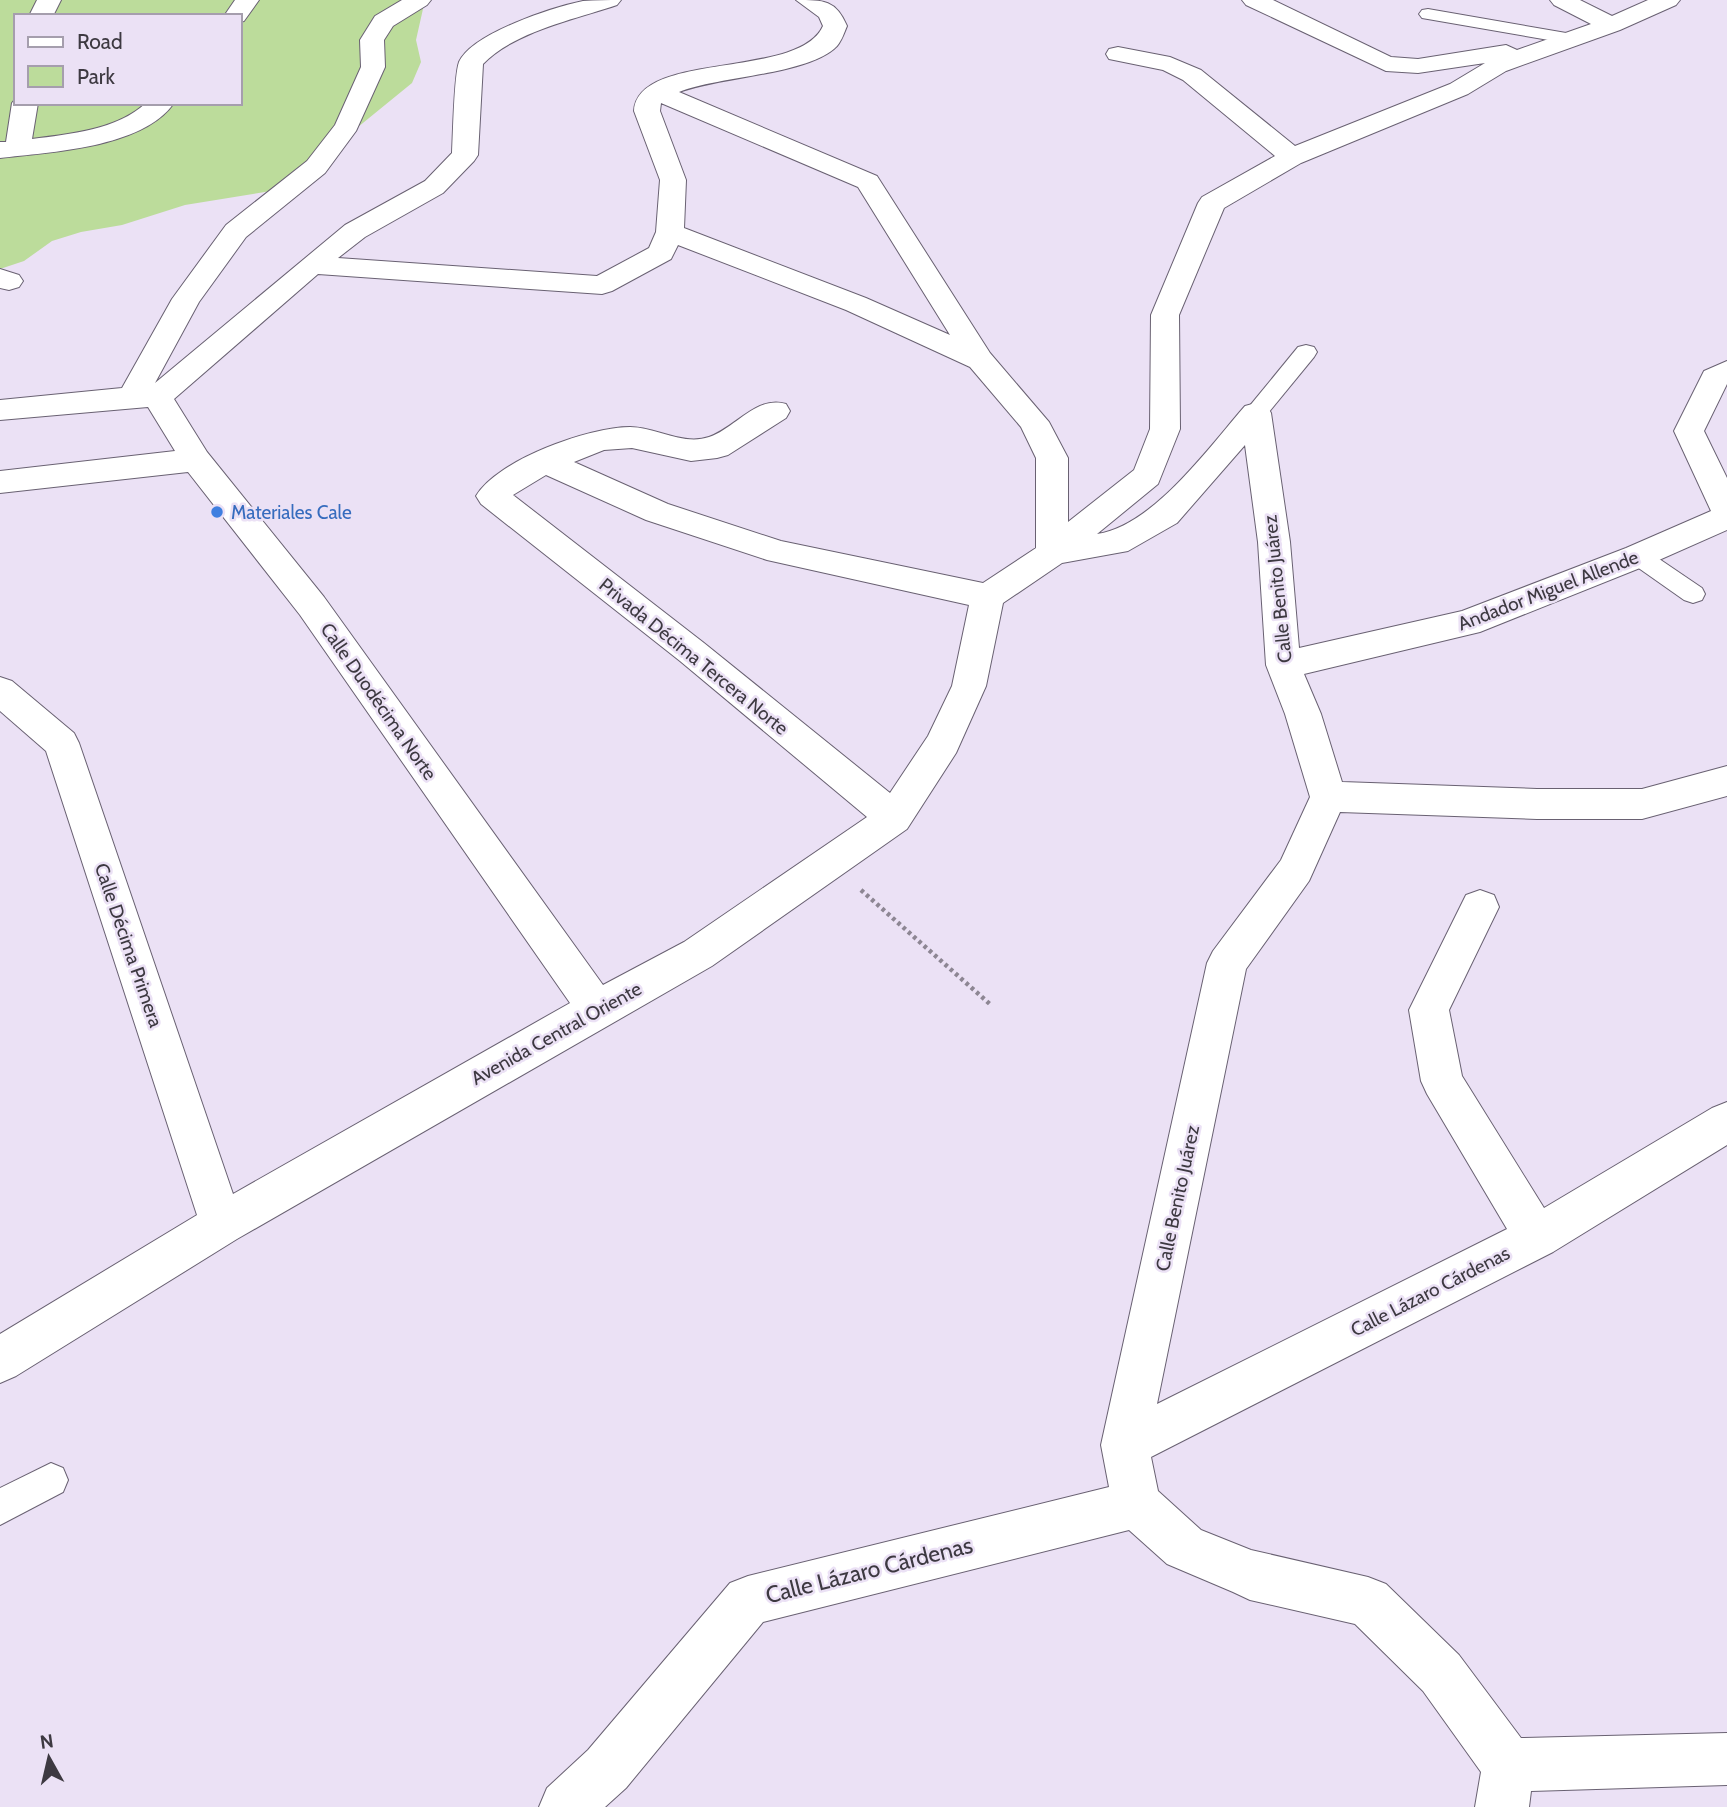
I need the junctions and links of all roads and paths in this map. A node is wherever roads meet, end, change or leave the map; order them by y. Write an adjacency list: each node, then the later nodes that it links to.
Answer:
1 (419, 0): 21 (street)
2 (609, 0): 17 (street)
3 (808, 0): 11 (street)
4 (1254, 0): 9 (street)
5 (1563, 0): 8 (street)
6 (1668, 0): 8 (street)
7 (1428, 14): 9 (lane)
8 (1611, 24): 9 (street)
9 (1568, 41): 15 (street)
10 (1118, 54): 15 (street)
11 (656, 92): 16 (street); 19 (street)
12 (24, 105): 14 (street)
13 (159, 105): 14 (street)
14 (9, 148)
15 (1292, 157): 30 (street)
16 (670, 232): 17 (street); 19 (street)
17 (312, 265): 21 (street)
18 (1306, 352): 24 (lane)
19 (979, 360): 30 (street)
20 (1727, 371): 28 (street)
21 (145, 397): 22 (street); 25 (street, Calle Duodécima Norte)
22 (0, 410)
23 (775, 411): 26 (street)
24 (1256, 414): 30 (street); 34 (street, Calle Benito Juárez)
25 (196, 460): 27 (street); 42 (street, Calle Duodécima Norte)
26 (545, 462): 33 (street); 38 (street, Privada Décima Tercera Norte)
27 (0, 482)
28 (1727, 512)
29 (1727, 517): 31 (street, Andador Miguel Allende)
30 (1052, 553): 33 (street)
31 (1638, 556): 32 (lane); 34 (street, Andador Miguel Allende)
32 (1693, 594)
33 (988, 597): 38 (street, Avenida Central Oriente)
34 (1283, 665): 37 (street, Calle Benito Juárez)
35 (0, 691): 44 (street, Calle Décima Primera)
36 (1727, 781): 37 (street)
37 (1328, 797): 47 (street, Calle Benito Juárez)
38 (894, 818): 39 (street, Avenida Central Oriente)
39 (832, 864): 41 (path); 42 (street, Avenida Central Oriente)
40 (1480, 907): 45 (street)
41 (991, 1005)
42 (597, 1009): 44 (street, Avenida Central Oriente)
43 (1727, 1122): 45 (street, Calle Lázaro Cárdenas)
44 (222, 1224): 46 (street, Avenida Central Oriente)
45 (1537, 1237): 47 (street, Calle Lázaro Cárdenas)
46 (0, 1360)
47 (1125, 1445): 49 (street, Calle Benito Juárez)
48 (51, 1480): 50 (lane)
49 (1136, 1504): 52 (street); 53 (street, Calle Lázaro Cárdenas)
50 (0, 1507)
51 (1727, 1759): 52 (street)
52 (1505, 1786)
53 (566, 1807)

